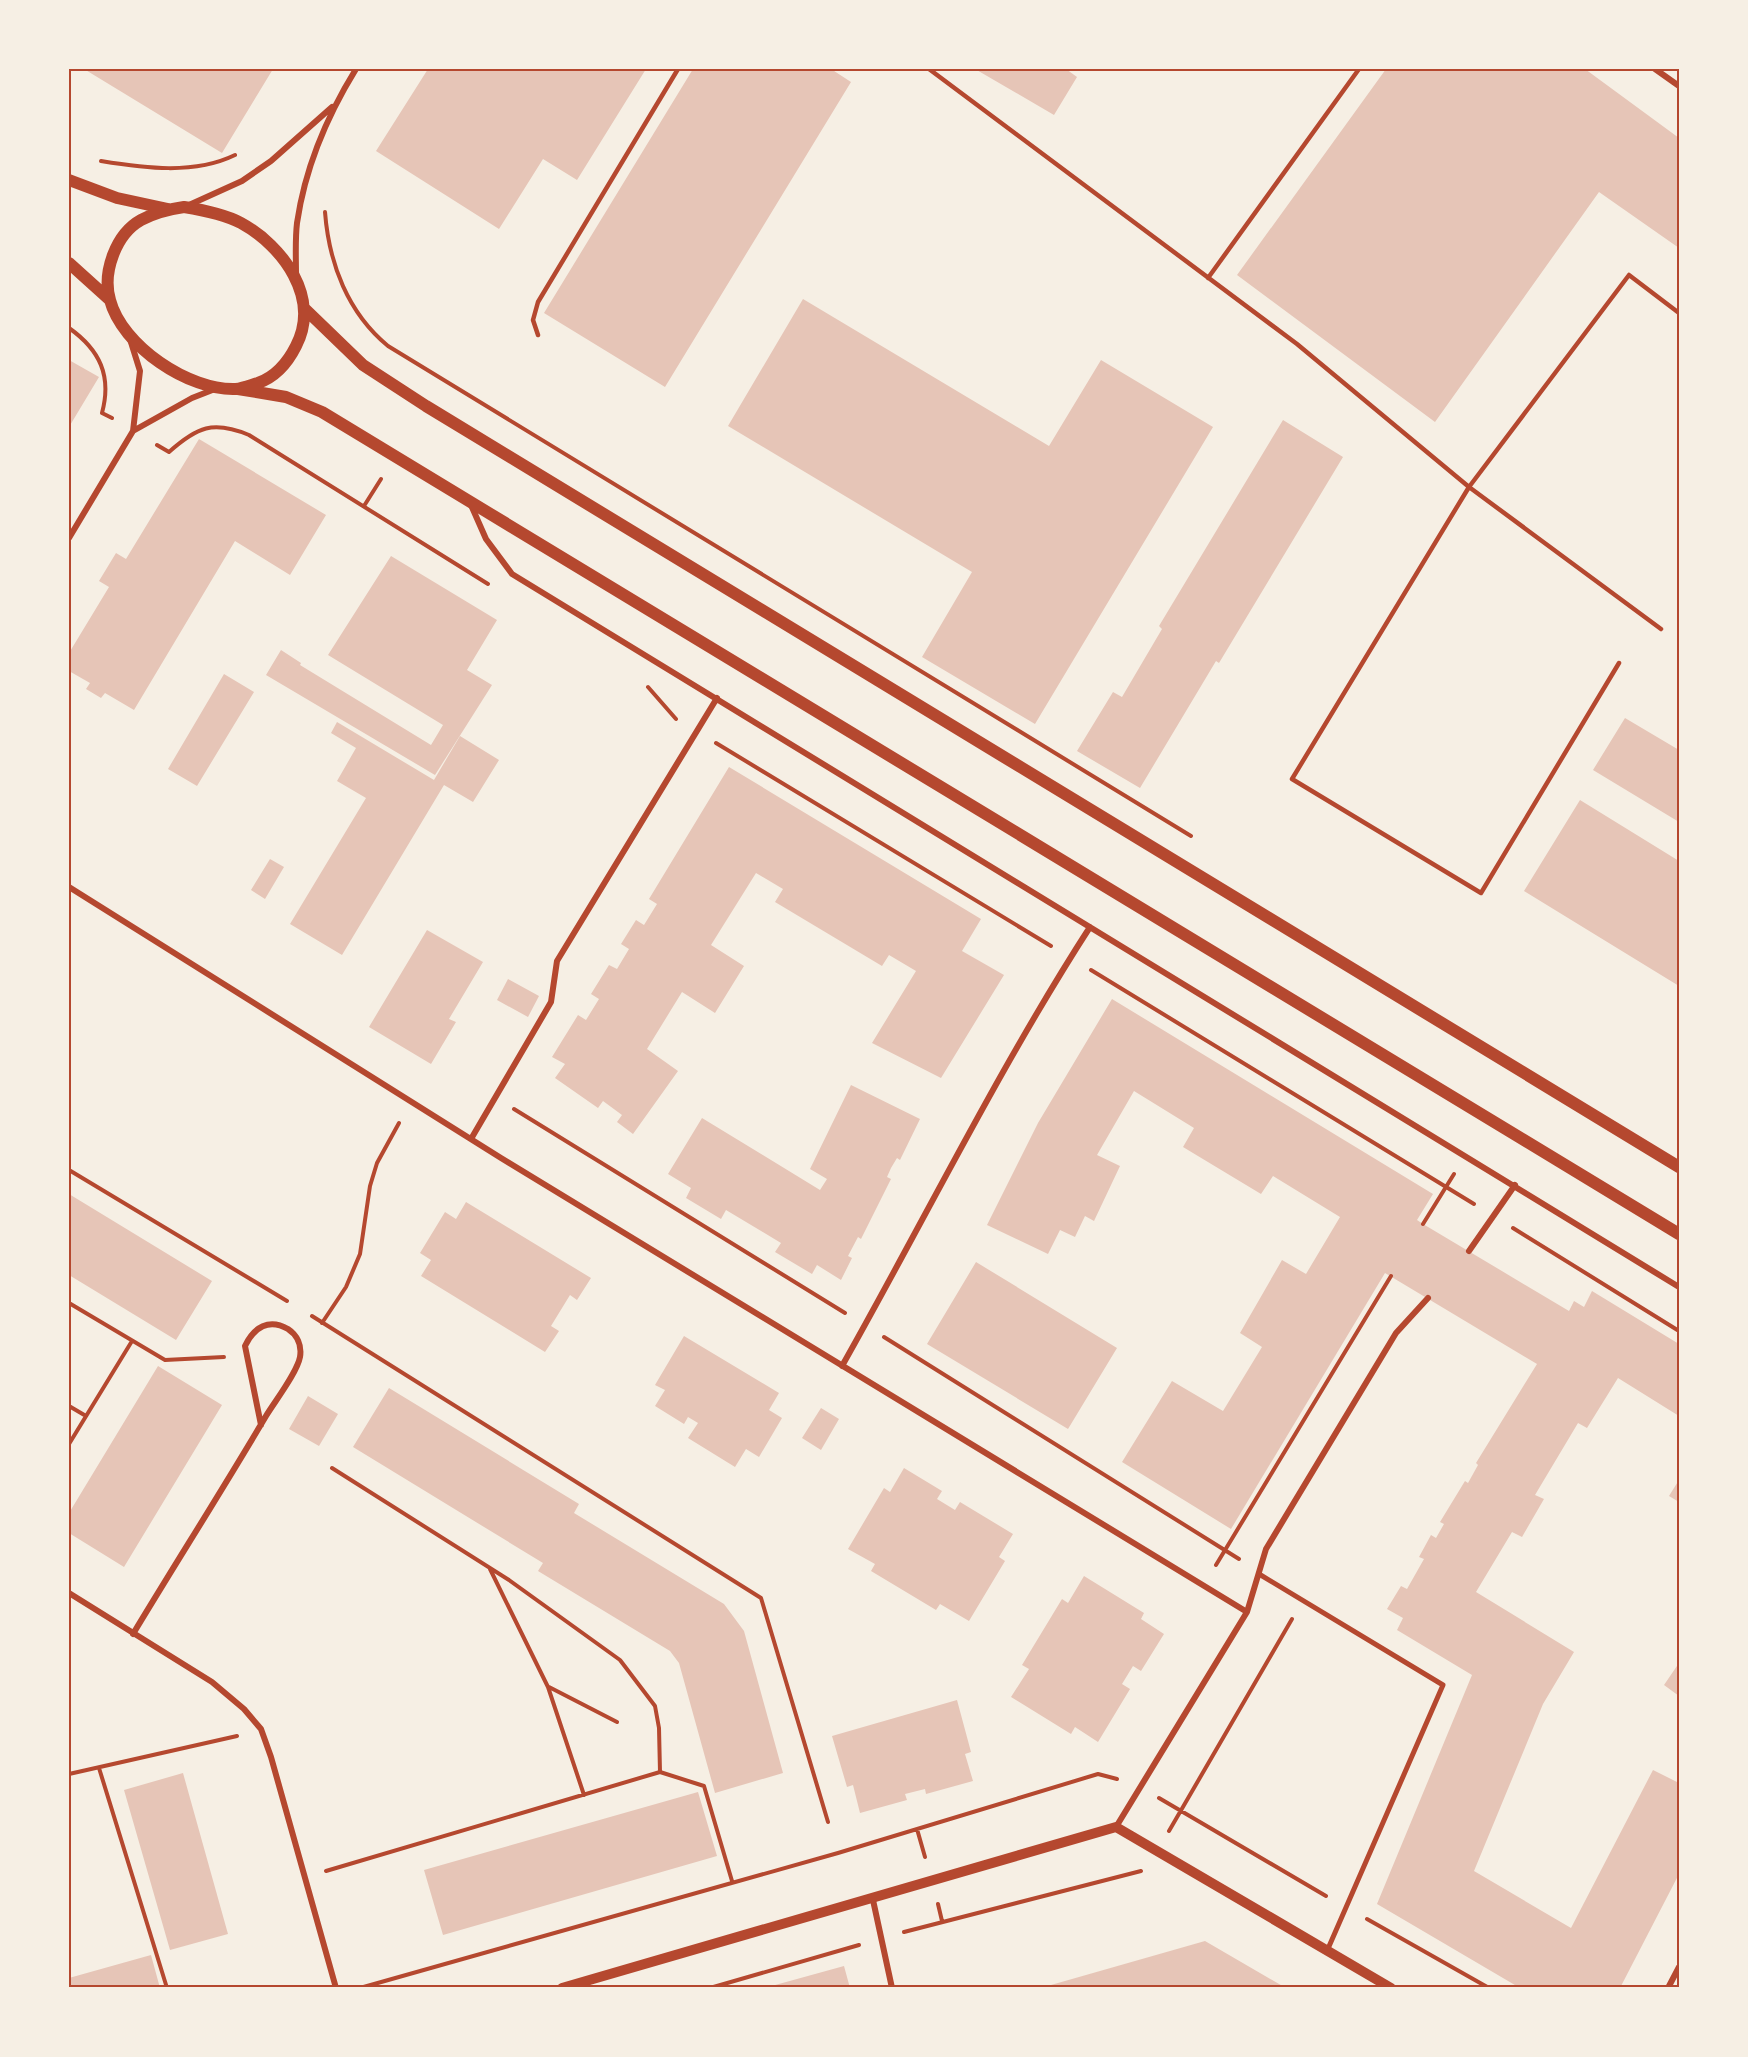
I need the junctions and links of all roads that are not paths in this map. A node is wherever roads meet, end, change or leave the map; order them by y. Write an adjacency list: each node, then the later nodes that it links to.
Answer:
1 (356, 69): 7 (street)
2 (678, 69): 18 (lane)
3 (929, 69): 13 (lane)
4 (1359, 69): 13 (lane)
5 (1655, 69): 6 (street)
6 (1679, 86)
7 (333, 106): 9 (street); 12 (street)
8 (69, 180): 10 (main road)
9 (184, 207): 10 (main road); 12 (main road)
10 (169, 210): 14 (main road)
11 (69, 263): 14 (main road)
12 (296, 278): 15 (main road)
13 (1208, 278): 22 (lane)
14 (110, 300): 17 (main road)
15 (305, 309): 20 (main road); 31 (main road)
16 (1679, 313): 22 (lane)
17 (127, 330): 19 (main road); 21 (street)
18 (538, 335)
19 (218, 387): 20 (main road); 21 (street)
20 (238, 389): 23 (main road)
21 (133, 431): 24 (street)
22 (1469, 487): 25 (lane); 26 (lane)
23 (469, 499): 27 (street); 33 (main road)
24 (69, 538)
25 (1661, 629)
26 (1619, 663)
27 (717, 698): 29 (street); 30 (street)
28 (69, 887): 30 (street)
29 (1090, 927): 32 (street); 37 (street)
30 (471, 1139): 37 (street)
31 (1679, 1167)
32 (1515, 1185): 34 (street); 35 (street)
33 (1679, 1234)
34 (1469, 1251)
35 (1679, 1287)
36 (1428, 1298): 39 (street)
37 (842, 1366): 41 (street)
38 (261, 1425): 38 (street); 42 (street)
39 (1259, 1574): 41 (street); 45 (street)
40 (69, 1593): 42 (street)
41 (1247, 1612): 43 (street)
42 (133, 1634): 47 (street)
43 (1116, 1827): 44 (street); 45 (street)
44 (873, 1900): 48 (street); 49 (street)
45 (1327, 1951): 50 (street)
46 (1679, 1967): 51 (street)
47 (336, 1988)
48 (562, 1988)
49 (892, 1988)
50 (1391, 1988)
51 (1668, 1988)

